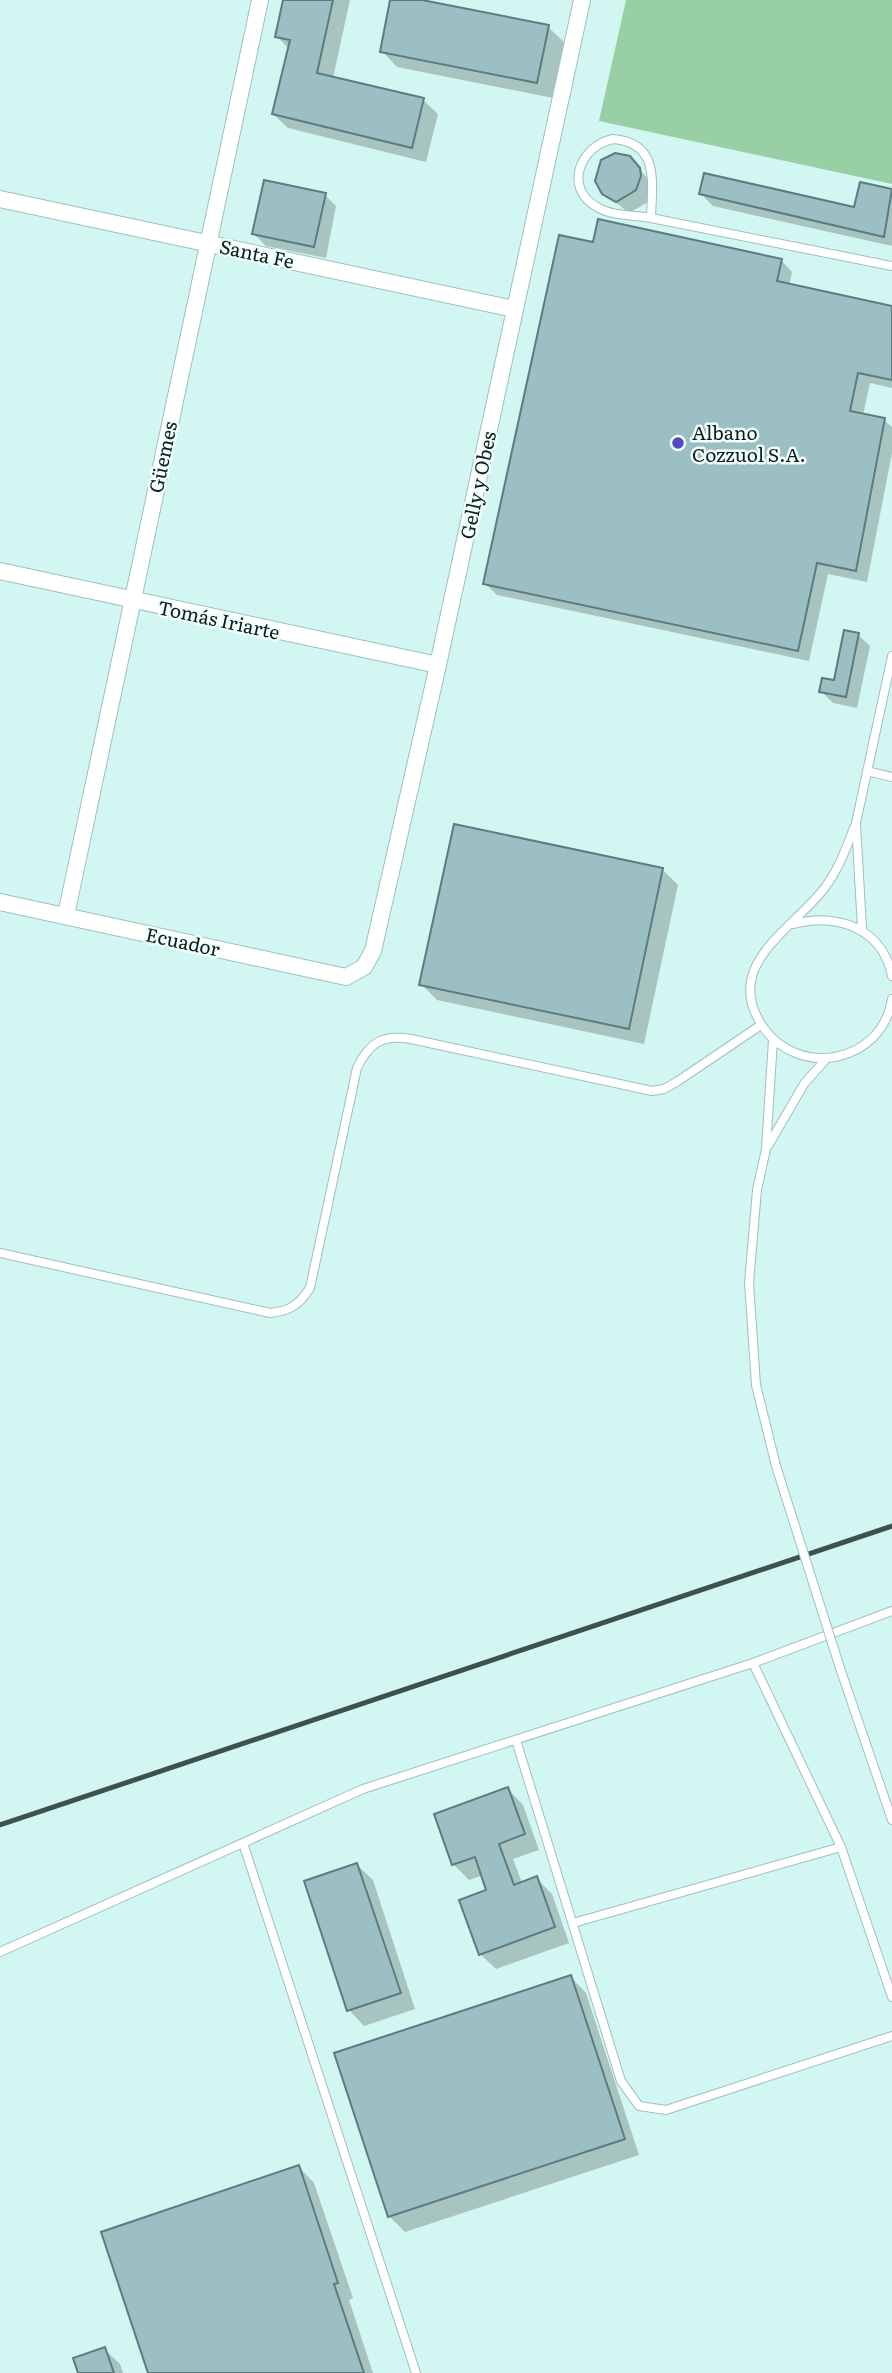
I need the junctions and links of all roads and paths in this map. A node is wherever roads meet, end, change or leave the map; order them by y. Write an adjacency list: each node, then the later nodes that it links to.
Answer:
1 (260, 0): 5 (street, Güemes)
2 (582, 0): 7 (street, Gelly y Obes)
3 (0, 199): 5 (street, Santa Fe)
4 (651, 218): 4 (lane); 6 (lane)
5 (209, 243): 7 (street, Santa Fe); 9 (street, Güemes)
6 (892, 266)
7 (514, 309): 11 (street, Gelly y Obes)
8 (0, 571): 9 (street, Tomás Iriarte)
9 (131, 600): 11 (street, Tomás Iriarte); 16 (street, Güemes)
10 (892, 656): 12 (lane)
11 (438, 666): 19 (street, Gelly y Obes)
12 (867, 771): 13 (lane); 14 (lane)
13 (892, 777)
14 (856, 823): 17 (lane); 18 (lane)
15 (0, 902): 16 (street, Ecuador)
16 (65, 915): 19 (street, Ecuador)
17 (793, 924): 18 (lane); 22 (lane)
18 (862, 929): 20 (lane)
19 (364, 967)
20 (892, 976)
21 (892, 999): 24 (lane)
22 (761, 1025): 23 (lane); 26 (lane)
23 (774, 1040): 24 (lane); 25 (lane)
24 (826, 1059): 25 (lane)
25 (766, 1149): 30 (lane, bridge)
26 (0, 1253)
27 (892, 1611): 28 (lane)
28 (753, 1663): 29 (lane); 32 (lane)
29 (516, 1740): 31 (lane); 33 (lane)
30 (892, 1820)
31 (243, 1843): 34 (lane); 37 (lane)
32 (841, 1847): 33 (lane); 35 (lane)
33 (573, 1923): 36 (lane)
34 (0, 1952)
35 (892, 1997)
36 (892, 2036)
37 (416, 2373)

